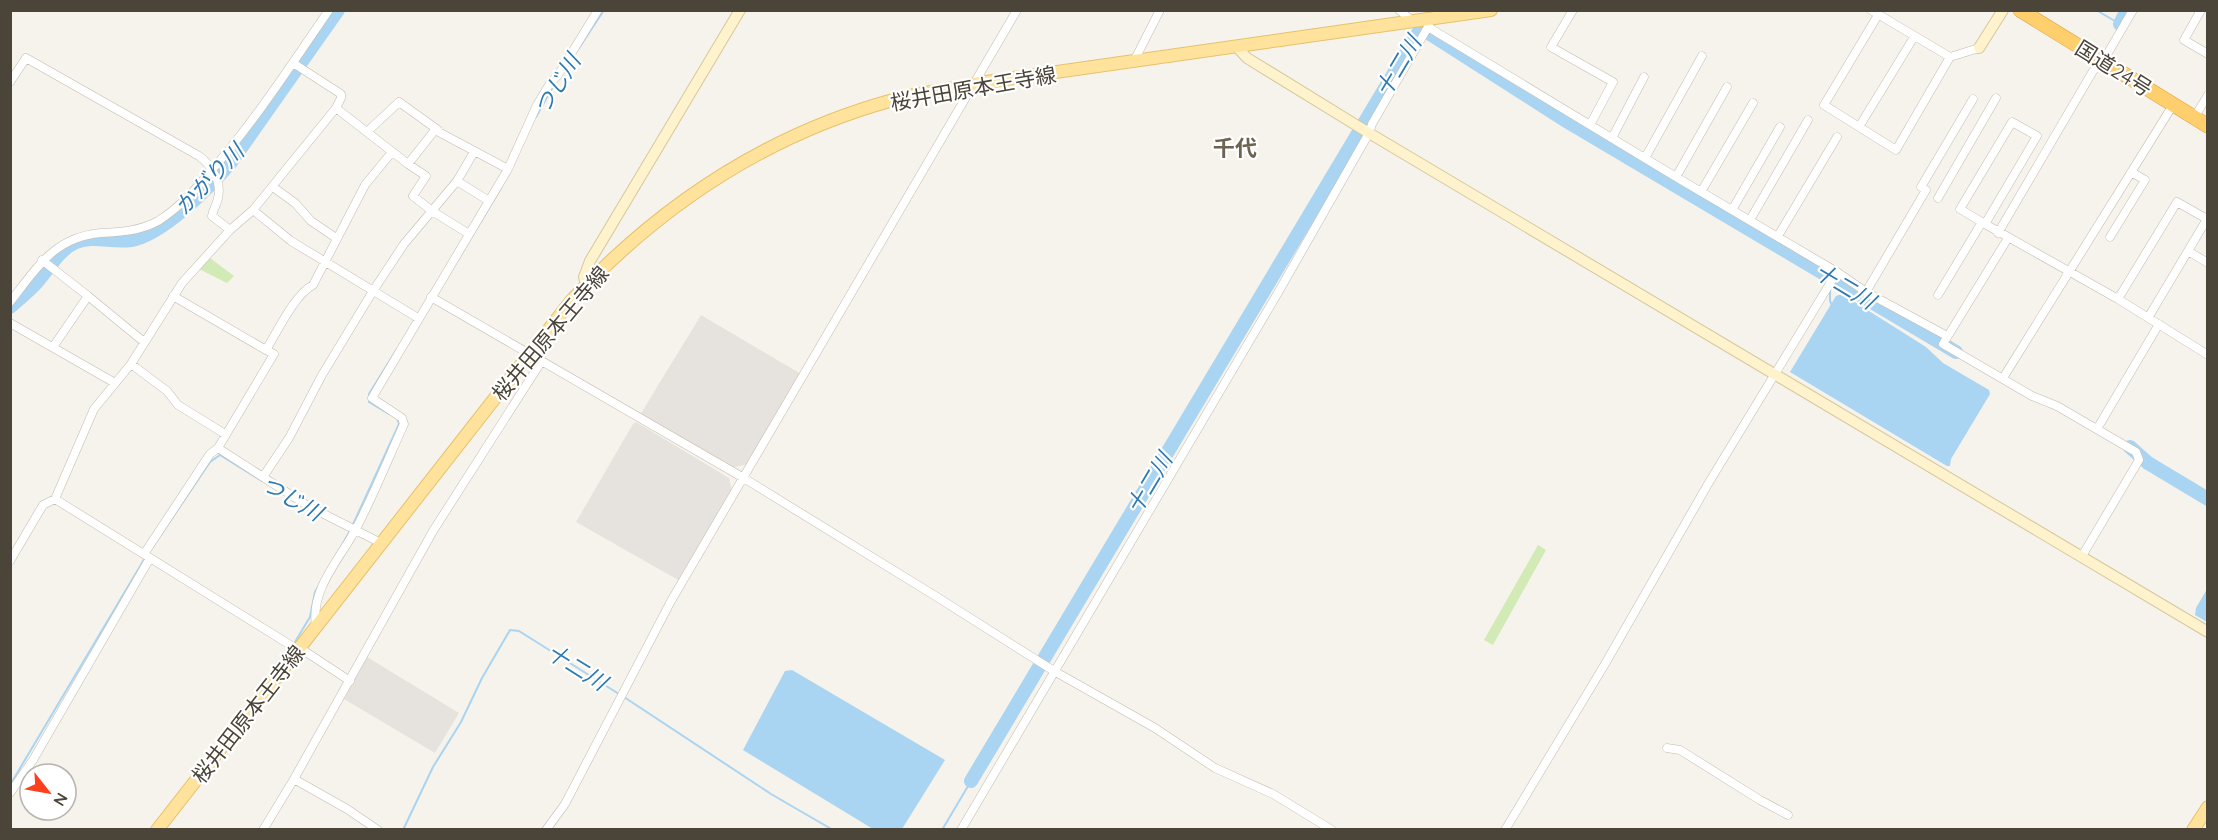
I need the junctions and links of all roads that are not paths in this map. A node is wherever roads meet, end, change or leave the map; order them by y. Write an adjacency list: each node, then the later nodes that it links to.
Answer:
1 (329, 10): 24 (street)
2 (598, 10): 50 (street)
3 (740, 10): 77 (street)
4 (1017, 10): 27 (street)
5 (1160, 10): 23 (street)
6 (1399, 10): 15 (street)
7 (1491, 10): 14 (main road, 桜井田原本王寺線)
8 (1573, 10): 37 (street)
9 (2003, 10): 18 (street)
10 (2020, 10): 22 (highway, 国道24号)
11 (2133, 10): 22 (street)
12 (2201, 10): 19 (street)
13 (1874, 13): 16 (street); 40 (street)
14 (1435, 19): 15 (main road, 桜井田原本王寺線); 37 (street); 41 (street)
15 (1414, 22): 17 (main road, 桜井田原本王寺線)
16 (1914, 37): 21 (street); 40 (street)
17 (1237, 47): 23 (main road, 桜井田原本王寺線); 41 (street)
18 (1979, 48): 21 (street)
19 (2208, 54)
20 (1702, 56): 48 (street)
21 (1950, 57): 40 (street)
22 (2102, 61): 33 (highway, 国道24号); 65 (street)
23 (1133, 62): 27 (main road, 桜井田原本王寺線)
24 (293, 63): 34 (street); 51 (street)
25 (1644, 77): 45 (street)
26 (10, 82): 51 (street)
27 (975, 84): 77 (main road, 桜井田原本王寺線); 105 (street)
28 (1727, 87): 53 (street)
29 (2208, 95): 35 (street)
30 (1996, 98): 57 (street)
31 (1973, 99): 79 (street)
32 (1753, 103): 56 (street)
33 (2173, 105): 35 (highway, 国道24号); 52 (street)
34 (336, 108): 42 (street); 55 (street)
35 (2194, 118): 38 (highway, 国道24号)
36 (1808, 120): 62 (street)
37 (1590, 124): 45 (street)
38 (2208, 126)
39 (1780, 127): 60 (street)
40 (1859, 127)
41 (1365, 130): 98 (street); 115 (street)
42 (368, 131): 43 (street); 46 (street)
43 (440, 132): 47 (street); 49 (street)
44 (1837, 137): 67 (street)
45 (1612, 138): 48 (street)
46 (392, 152): 49 (street); 69 (street)
47 (474, 152): 50 (street); 54 (street)
48 (1645, 158): 53 (street)
49 (408, 164): 61 (street)
50 (508, 169): 58 (street)
51 (212, 170): 64 (street); 72 (street)
52 (2132, 172): 68 (street); 76 (street)
53 (1676, 177): 56 (street)
54 (457, 181): 58 (street); 61 (street)
55 (273, 187): 59 (street); 69 (street)
56 (1701, 192): 60 (street)
57 (1938, 198)
58 (489, 201): 66 (street)
59 (252, 210): 64 (street); 73 (street)
60 (1732, 210): 62 (street)
61 (432, 211): 66 (street); 78 (street)
62 (1750, 220): 67 (street)
63 (1983, 223): 63 (street); 65 (street); 80 (street)
64 (230, 230): 82 (street)
65 (1998, 233): 70 (street)
66 (469, 234): 83 (street)
67 (1778, 236): 75 (street)
68 (2110, 237)
69 (336, 238): 73 (street)
70 (2008, 238): 76 (street); 90 (street)
71 (2188, 251): 74 (street); 84 (street); 87 (street)
72 (42, 260): 81 (street); 85 (street)
73 (326, 261): 78 (street); 93 (street)
74 (2208, 262)
75 (1837, 272): 79 (street); 98 (street)
76 (2070, 272): 84 (street); 99 (street)
77 (586, 285): 94 (main road, 桜井田原本王寺線)
78 (373, 291): 86 (street); 104 (street)
79 (1866, 292): 90 (street)
80 (1938, 295)
81 (88, 296): 91 (street); 92 (street)
82 (173, 296): 91 (street); 93 (street)
83 (431, 297): 86 (street); 94 (street)
84 (2118, 299): 87 (street)
85 (10, 302)
86 (418, 318): 107 (street)
87 (2148, 318): 89 (street)
88 (10, 323): 92 (street)
89 (2159, 324): 95 (street); 101 (street)
90 (1947, 336): 99 (street)
91 (144, 342): 97 (street)
92 (53, 347): 100 (street)
93 (266, 350): 102 (street)
94 (529, 354): 96 (street); 108 (main road, 桜井田原本王寺線)
95 (2208, 355)
96 (541, 362): 105 (street); 116 (street)
97 (131, 364): 100 (street); 102 (street)
98 (1775, 375): 110 (street); 128 (street)
99 (2003, 378): 101 (street)
100 (115, 383): 106 (street)
101 (2097, 429): 110 (street)
102 (225, 434): 103 (street)
103 (218, 448): 104 (street); 109 (street)
104 (263, 477): 107 (street)
105 (742, 477): 115 (street); 125 (street)
106 (55, 499): 109 (street); 111 (street)
107 (356, 530): 108 (street); 112 (street)
108 (381, 543): 112 (main road, 桜井田原本王寺線)
109 (147, 556): 114 (street); 119 (street)
110 (2082, 556): 113 (street)
111 (10, 561)
112 (316, 627): 114 (main road, 桜井田原本王寺線)
113 (2208, 632)
114 (299, 649): 116 (street); 122 (main road, 桜井田原本王寺線)
115 (1054, 671): 126 (street); 127 (street)
116 (350, 681): 118 (street)
117 (1667, 748): 121 (street)
118 (294, 779): 123 (street); 124 (street)
119 (10, 793)
120 (2208, 807): 129 (main road)
121 (1788, 815)
122 (157, 830)
123 (263, 830)
124 (378, 830)
125 (546, 830)
126 (961, 830)
127 (1332, 830)
128 (1505, 830)
129 (2193, 830)

